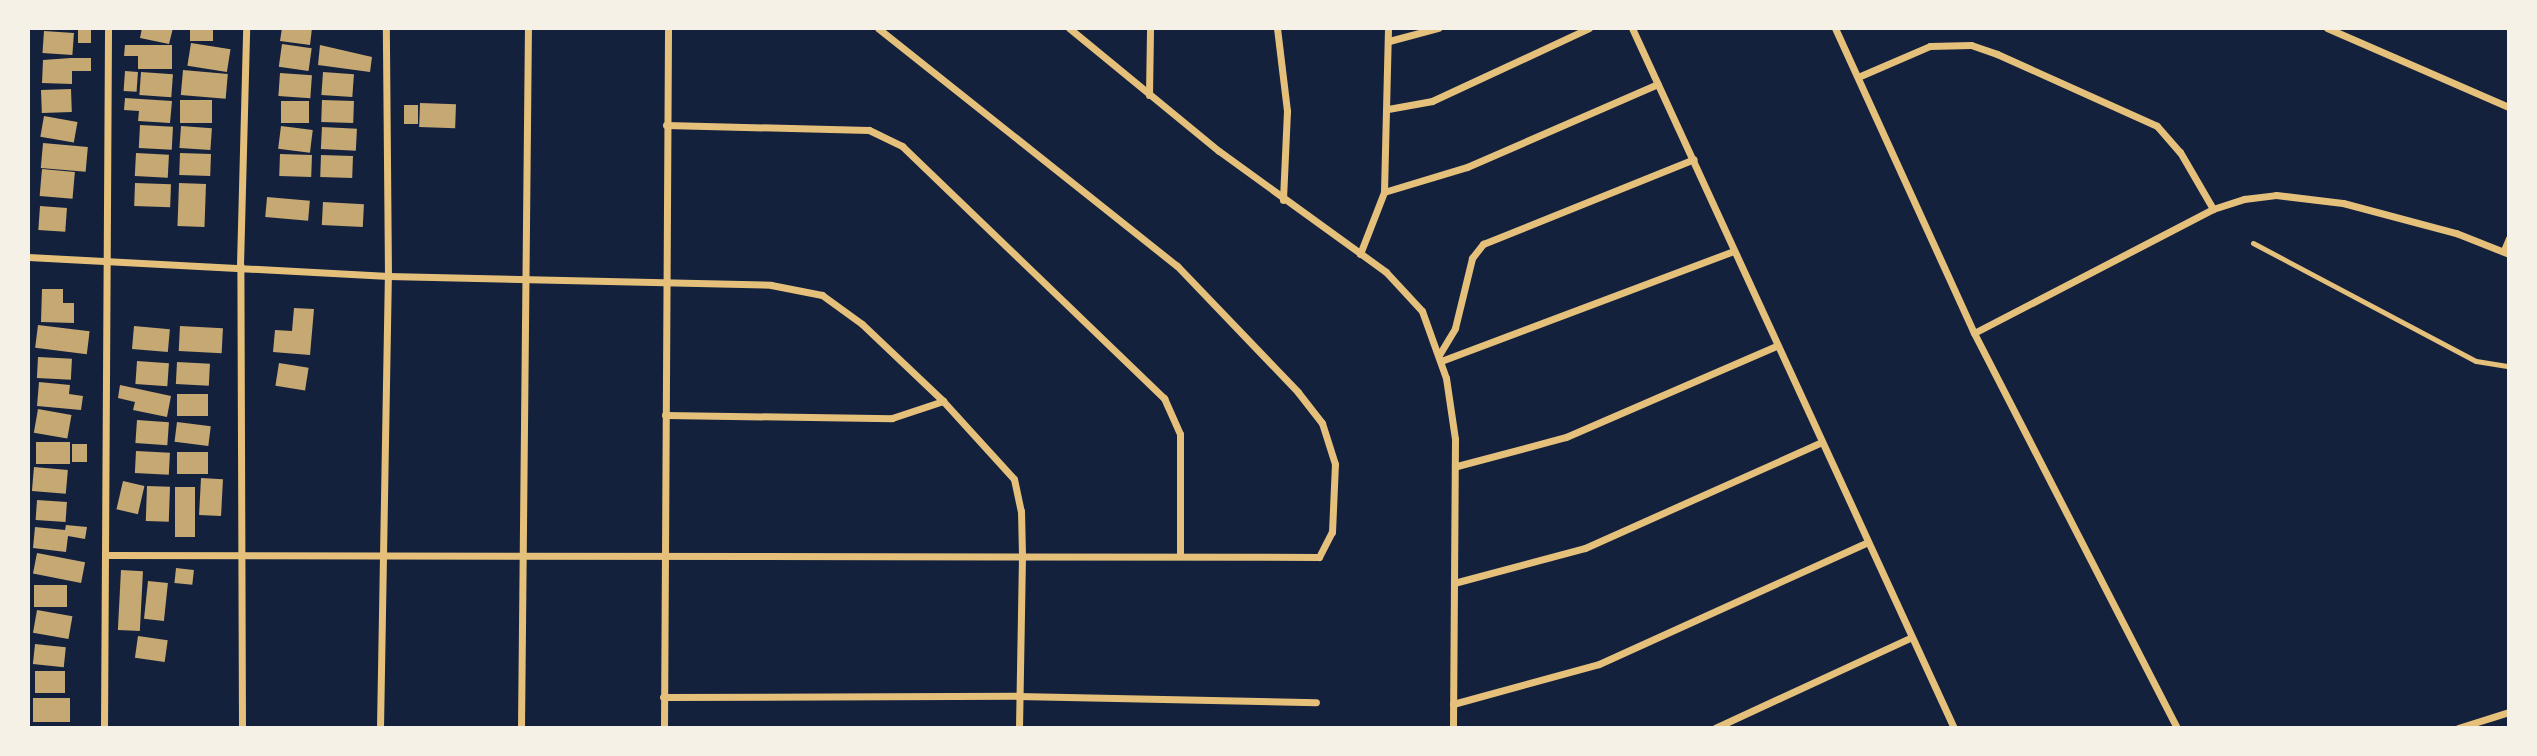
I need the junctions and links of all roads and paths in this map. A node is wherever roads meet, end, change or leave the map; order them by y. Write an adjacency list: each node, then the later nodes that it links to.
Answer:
1 (108, 28): 33 (street)
2 (246, 28): 34 (street)
3 (386, 28): 35 (street)
4 (528, 28): 36 (street)
5 (668, 28): 22 (street)
6 (878, 28): 47 (street)
7 (1069, 28): 19 (street)
8 (1150, 28): 19 (street)
9 (1277, 28): 25 (street)
10 (1388, 28): 16 (street)
11 (1438, 28): 16 (street)
12 (1589, 28): 21 (street)
13 (1632, 28): 18 (street)
14 (1835, 28): 17 (street)
15 (2327, 28): 20 (street)
16 (1389, 41): 21 (street)
17 (1858, 77): 26 (street); 38 (street)
18 (1658, 83): 23 (street); 24 (street)
19 (1149, 95): 25 (street)
20 (2509, 107)
21 (1388, 109): 24 (street)
22 (666, 125): 37 (street); 47 (street)
23 (1694, 159): 29 (street); 40 (street)
24 (1384, 192): 31 (street)
25 (1283, 200): 31 (street)
26 (2213, 209): 30 (street); 38 (street)
27 (2509, 238): 30 (street)
28 (2253, 243): 41 (lane)
29 (1733, 251): 39 (street); 40 (street)
30 (2507, 252)
31 (1360, 254): 40 (street)
32 (28, 257): 33 (street)
33 (106, 260): 34 (street); 49 (street)
34 (240, 265): 35 (street); 48 (street)
35 (388, 276): 36 (street); 50 (street)
36 (526, 279): 37 (street); 53 (street)
37 (666, 281): 42 (street); 43 (street)
38 (1974, 333): 70 (street)
39 (1776, 346): 44 (street); 45 (street)
40 (1440, 358): 45 (street)
41 (2509, 366)
42 (943, 401): 43 (street); 52 (street)
43 (665, 415): 51 (street)
44 (1820, 443): 46 (street); 54 (street)
45 (1457, 466): 54 (street)
46 (1866, 543): 55 (street); 59 (street)
47 (1180, 553): 52 (street)
48 (243, 554): 49 (street); 50 (street); 62 (street)
49 (106, 555): 61 (street)
50 (381, 555): 53 (street); 63 (street)
51 (662, 556): 52 (street); 53 (street); 57 (street)
52 (1022, 556): 56 (street)
53 (522, 558): 64 (street)
54 (1454, 583): 59 (street)
55 (1910, 638): 68 (street); 69 (street)
56 (1018, 696): 57 (street); 58 (street); 66 (street)
57 (663, 697): 65 (street)
58 (1315, 702)
59 (1453, 704): 67 (street)
60 (2509, 712): 71 (street)
61 (104, 728)
62 (242, 728)
63 (380, 728)
64 (521, 728)
65 (664, 728)
66 (1018, 728)
67 (1453, 728)
68 (1715, 728)
69 (1954, 728)
70 (2177, 728)
71 (2458, 728)

